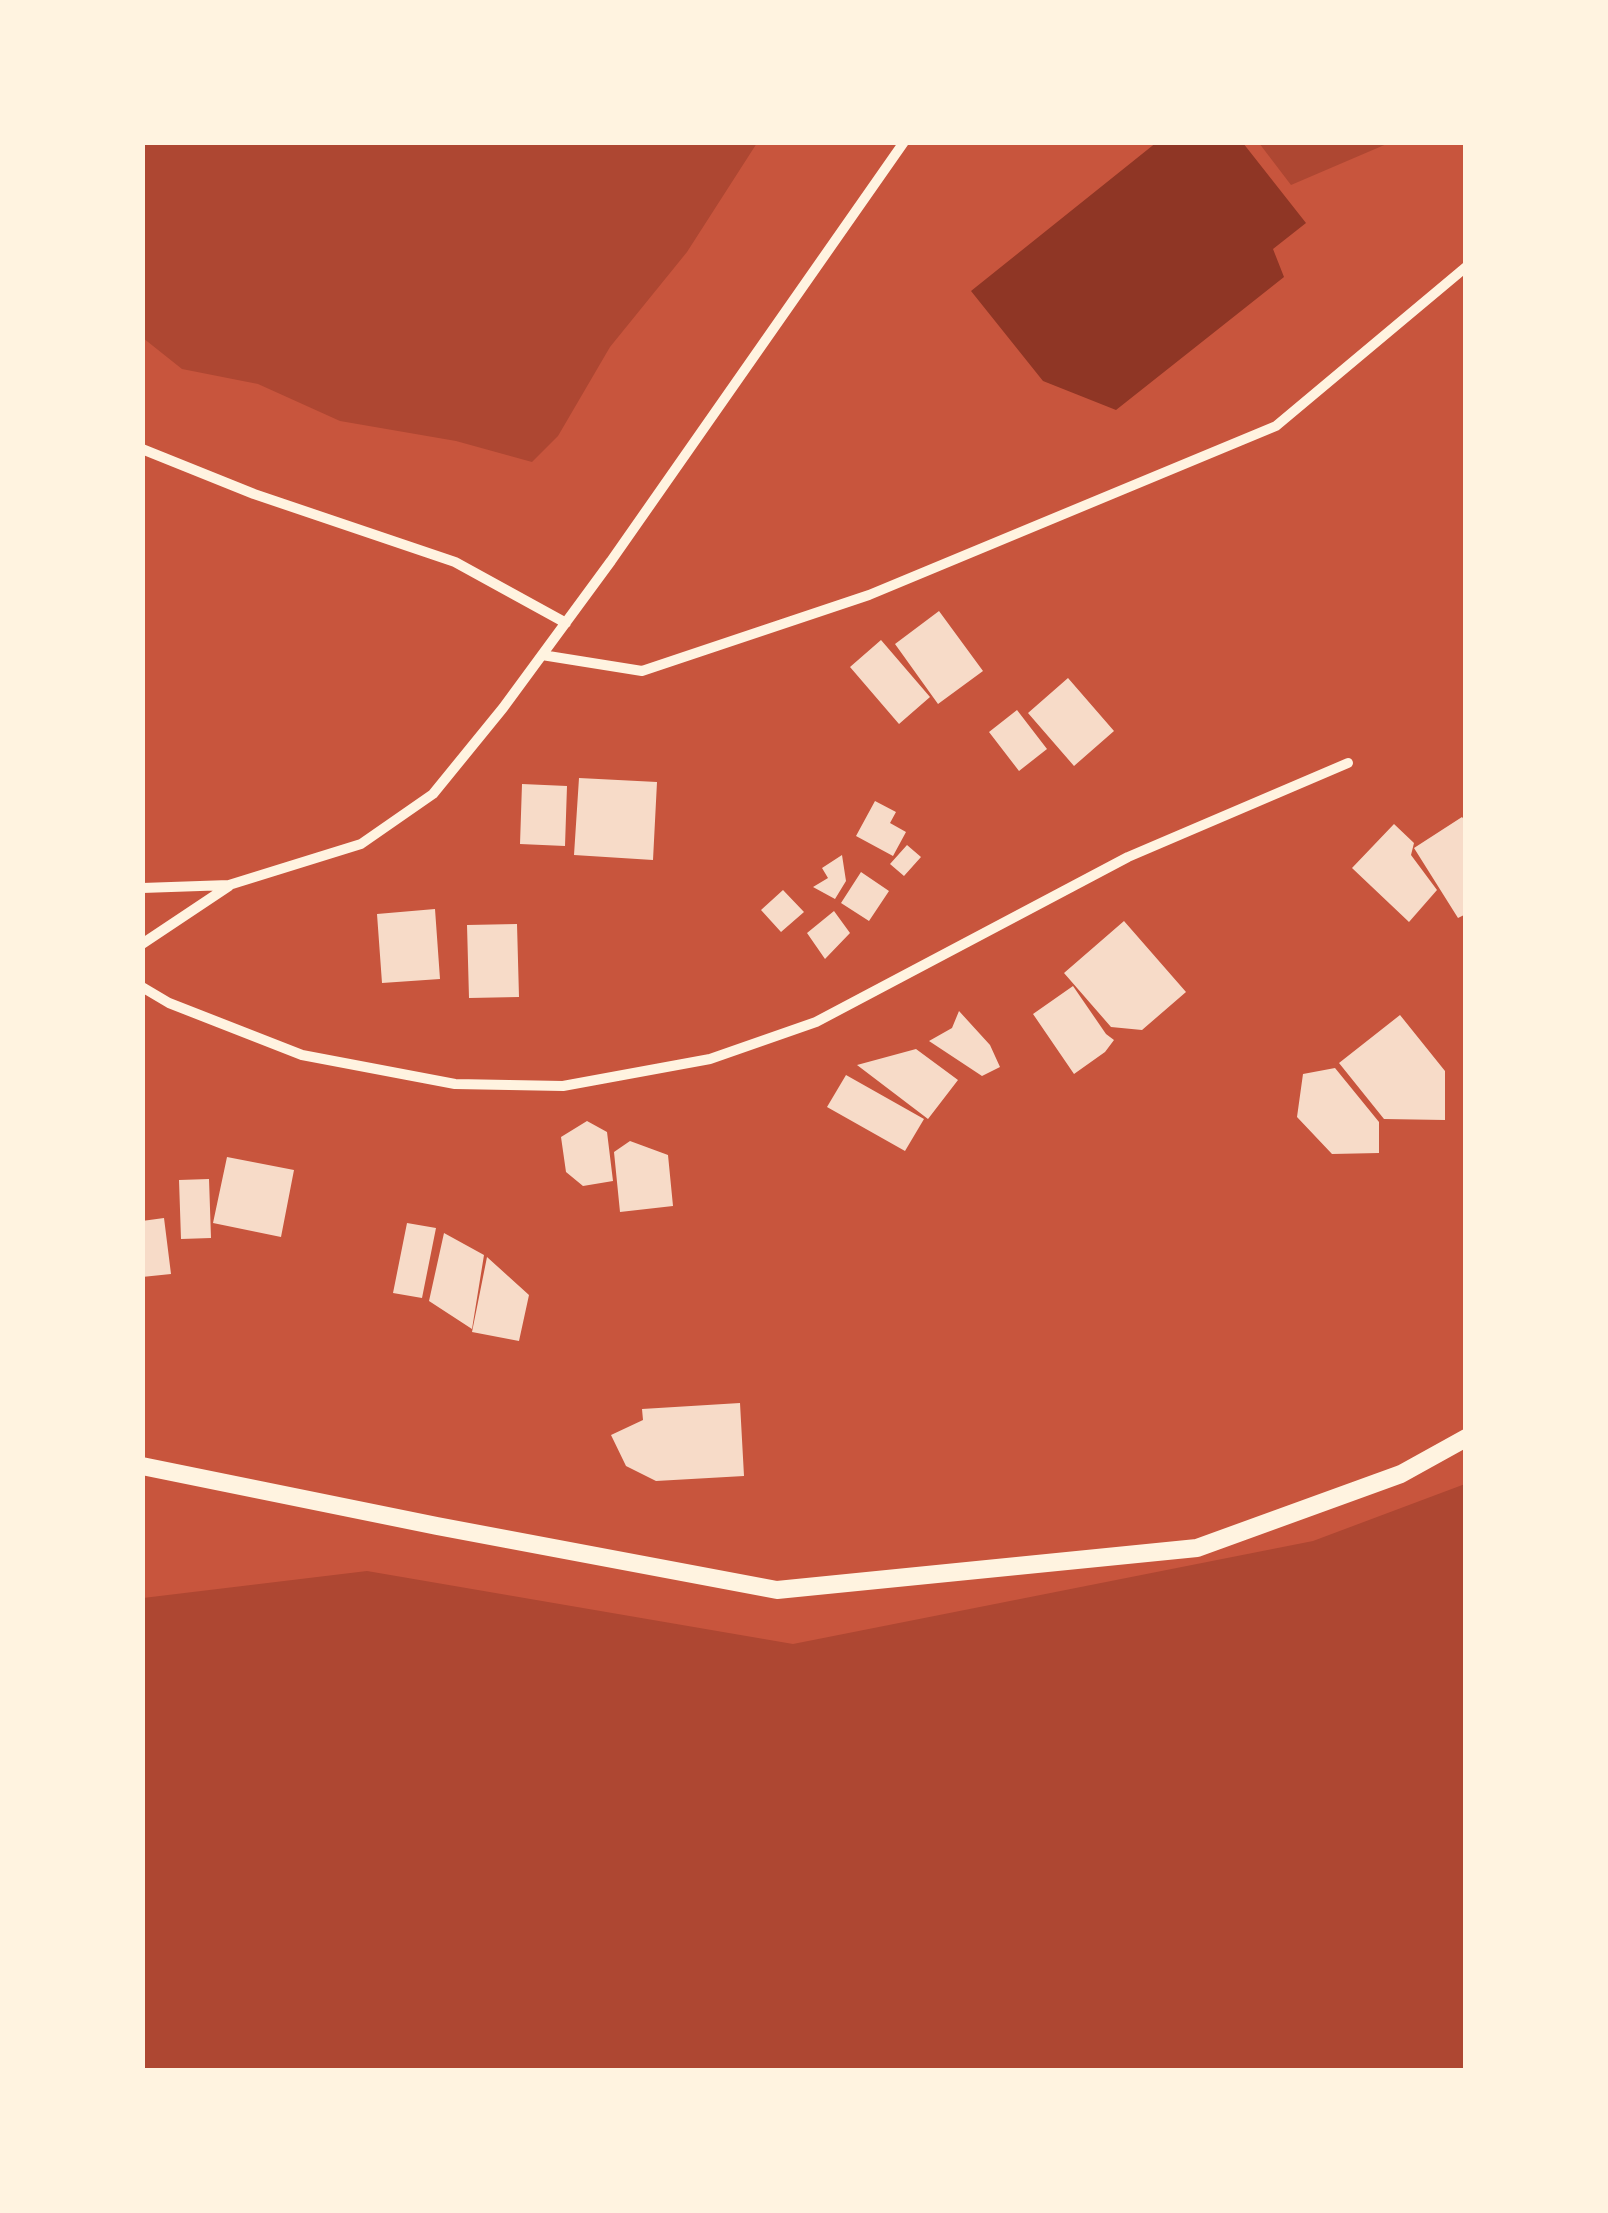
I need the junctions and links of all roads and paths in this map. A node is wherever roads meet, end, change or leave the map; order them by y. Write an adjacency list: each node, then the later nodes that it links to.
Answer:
1 (904, 142): 4 (street)
2 (1466, 267): 5 (street)
3 (142, 448): 4 (street)
4 (566, 623): 5 (street)
5 (542, 655): 7 (street)
6 (1348, 763): 10 (street)
7 (229, 885): 8 (street); 9 (street)
8 (142, 888)
9 (142, 944)
10 (142, 986)
11 (1466, 1438): 12 (street)
12 (142, 1466)

